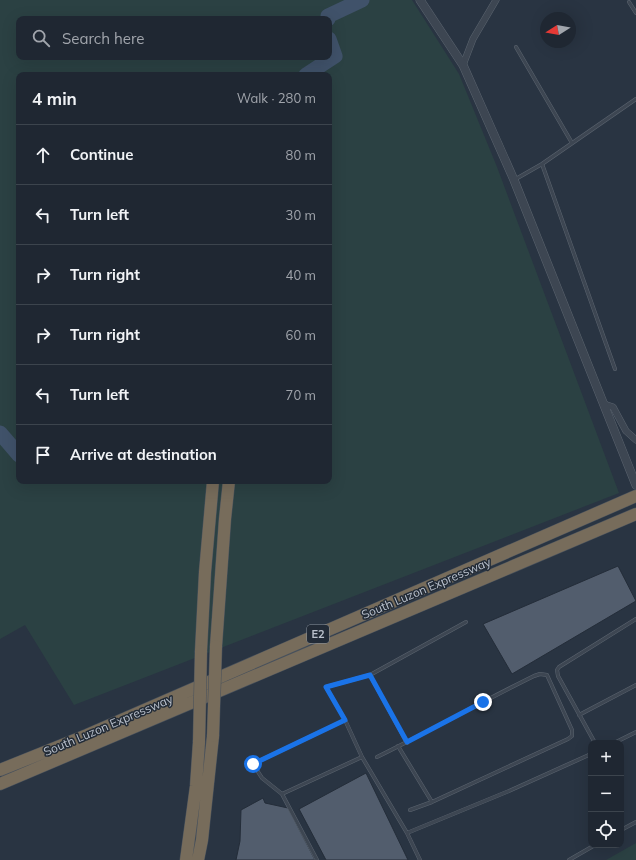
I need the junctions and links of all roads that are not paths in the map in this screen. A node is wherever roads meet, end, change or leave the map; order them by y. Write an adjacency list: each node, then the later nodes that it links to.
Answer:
1 (420, 0): 6 (street)
2 (496, 0): 6 (street)
3 (629, 2): 4 (lane)
4 (636, 13)
5 (516, 47): 8 (lane)
6 (463, 65): 10 (street)
7 (636, 99): 8 (lane)
8 (572, 143): 9 (lane)
9 (542, 164): 10 (lane); 11 (lane)
10 (514, 180): 12 (street)
11 (615, 369)
12 (604, 404): 13 (street); 16 (street)
13 (636, 440)
14 (213, 484): 42 (highway, bridge)
15 (230, 484): 43 (highway, bridge)
16 (636, 485)
17 (636, 496): 33 (highway, South Luzon Expressway / E2)
18 (636, 514): 34 (highway, South Luzon Expressway / E2)
19 (636, 619): 23 (lane)
20 (466, 622): 21 (lane)
21 (370, 675): 24 (lane); 28 (lane)
22 (636, 685): 23 (lane)
23 (578, 715): 26 (lane)
24 (345, 720): 31 (lane); 35 (lane)
25 (636, 732): 27 (lane)
26 (592, 740)
27 (620, 740)
28 (407, 742): 29 (lane); 36 (lane)
29 (398, 746): 32 (lane); 36 (lane)
30 (588, 755): 40 (lane)
31 (362, 757): 35 (lane); 40 (lane)
32 (377, 757)
33 (0, 770)
34 (0, 784)
35 (282, 794): 44 (lane)
36 (432, 802): 37 (lane)
37 (410, 810)
38 (636, 822): 39 (lane)
39 (624, 828)
40 (407, 833): 45 (lane)
41 (590, 848): 46 (lane)
42 (186, 860)
43 (198, 860)
44 (317, 860)
45 (420, 860)
46 (569, 860)

